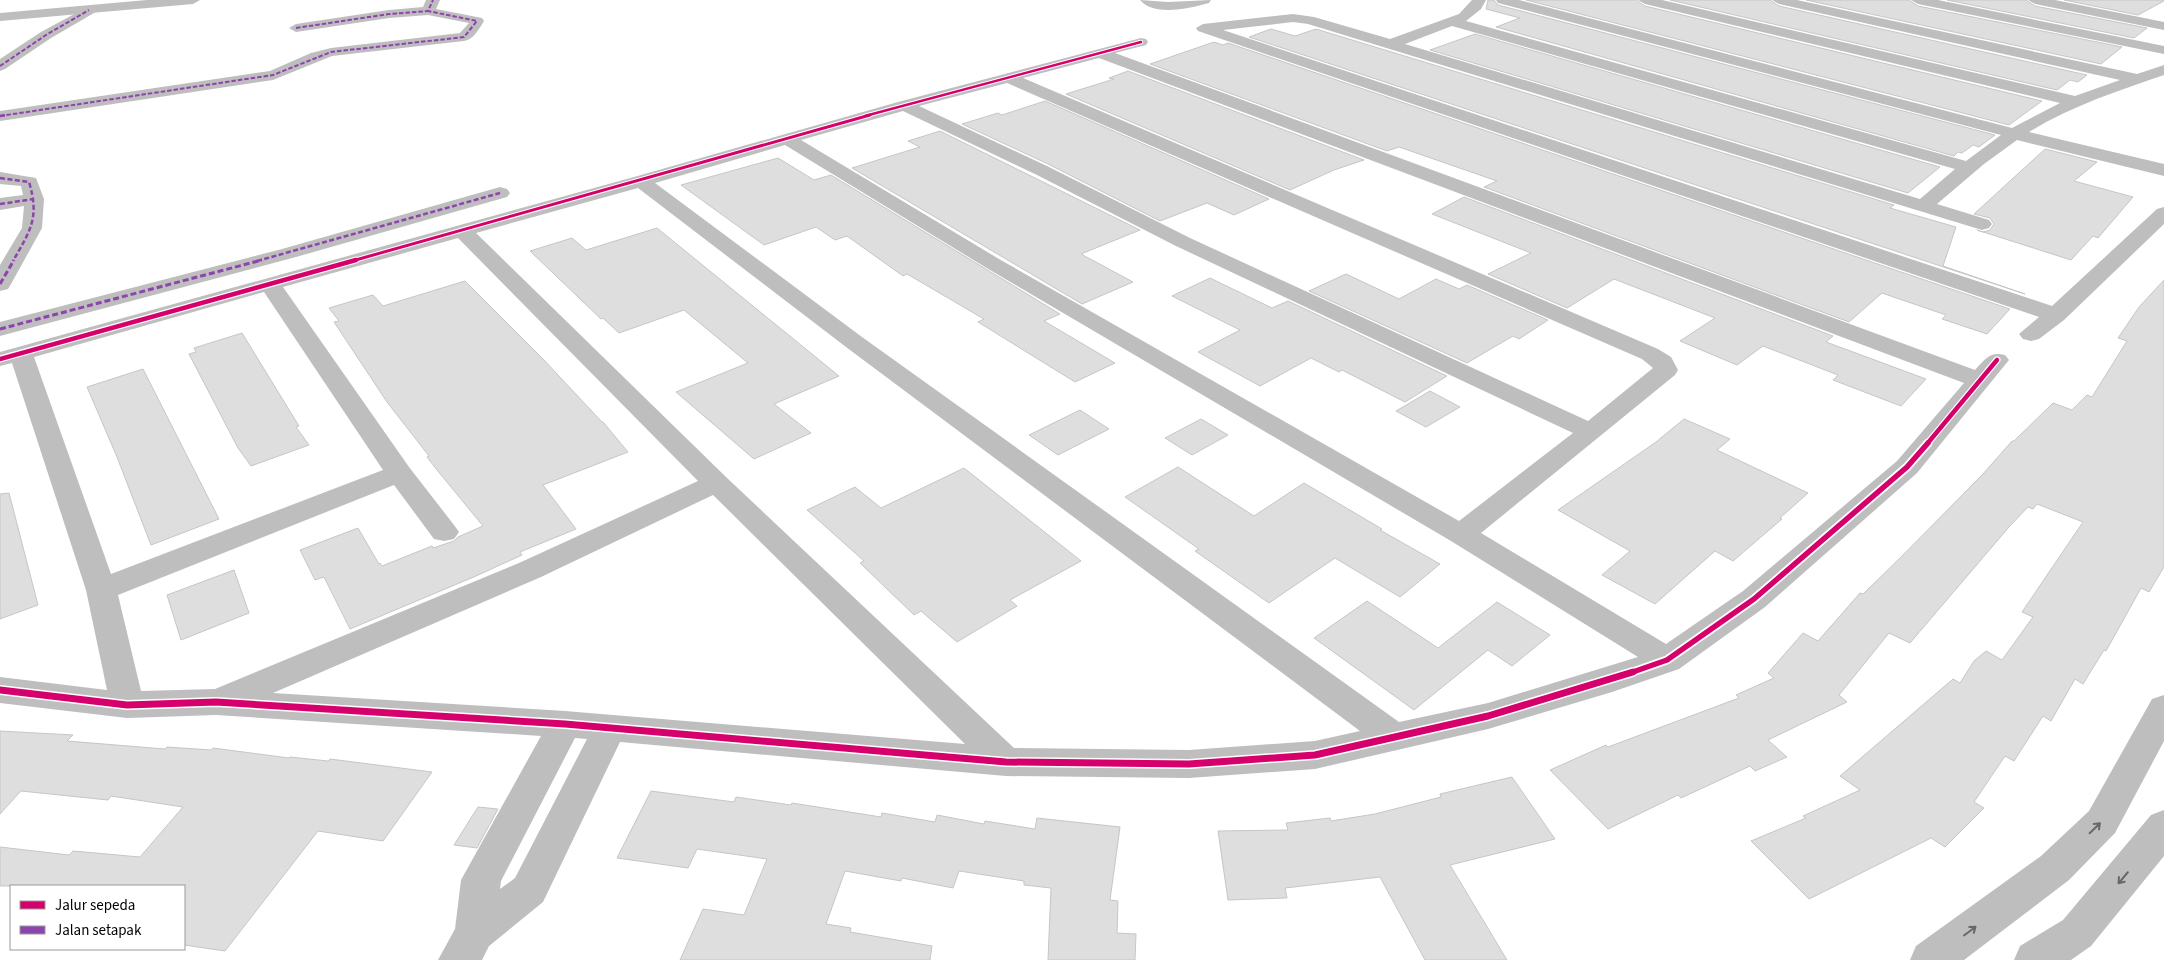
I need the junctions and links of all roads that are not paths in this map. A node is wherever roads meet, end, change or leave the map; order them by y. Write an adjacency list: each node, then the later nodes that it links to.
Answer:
1 (193, 0): 11 (street)
2 (1147, 0): 3 (street)
3 (1204, 0)
4 (1478, 0): 13 (street)
5 (1502, 0): 28 (street)
6 (1645, 0): 25 (street)
7 (1779, 0): 23 (street)
8 (1918, 0): 18 (street)
9 (2035, 0): 14 (street)
10 (430, 6): 15 (street); 27 (street)
11 (88, 10): 12 (street); 20 (street)
12 (0, 17)
13 (1453, 22): 17 (street); 30 (street)
14 (2164, 26)
15 (296, 28)
16 (1141, 42): 19 (street)
17 (1391, 44): 37 (street); 43 (street)
18 (2164, 50)
19 (1098, 52): 22 (street); 53 (street)
20 (0, 66)
21 (2164, 70): 23 (street)
22 (1007, 77): 26 (street); 47 (street)
23 (2137, 79): 24 (street); 25 (street)
24 (2164, 86)
25 (2078, 102): 28 (street)
26 (904, 105): 29 (street); 47 (street)
27 (0, 116)
28 (2015, 134): 30 (street); 31 (street)
29 (787, 139): 33 (street); 51 (street)
30 (1967, 168): 37 (street)
31 (2164, 170)
32 (0, 178): 35 (street)
33 (640, 181): 40 (street); 60 (street)
34 (500, 193): 44 (street)
35 (34, 199): 36 (street); 41 (street)
36 (0, 204)
37 (1923, 206): 39 (street)
38 (2164, 213): 43 (street)
39 (1982, 224)
40 (462, 231): 42 (street); 49 (street)
41 (0, 284)
42 (270, 285): 46 (street); 48 (street)
43 (2056, 315): 45 (street)
44 (0, 329)
45 (2031, 334)
46 (11, 356): 52 (street)
47 (1591, 432): 51 (street)
48 (399, 473): 50 (street); 52 (street)
49 (716, 483): 55 (street); 61 (street)
50 (444, 532)
51 (1461, 534): 53 (street)
52 (101, 590): 56 (street)
53 (1666, 660): 60 (street)
54 (0, 690): 56 (street)
55 (216, 702): 56 (street); 58 (street)
56 (127, 705)
57 (2164, 708): 64 (street, one-way to 57)
58 (565, 724): 59 (street); 63 (street)
59 (610, 728): 61 (street); 63 (street)
60 (1395, 738): 61 (street)
61 (1006, 762)
62 (2164, 826): 65 (street, one-way to 65)
63 (467, 946)
64 (1931, 960)
65 (2035, 960)

